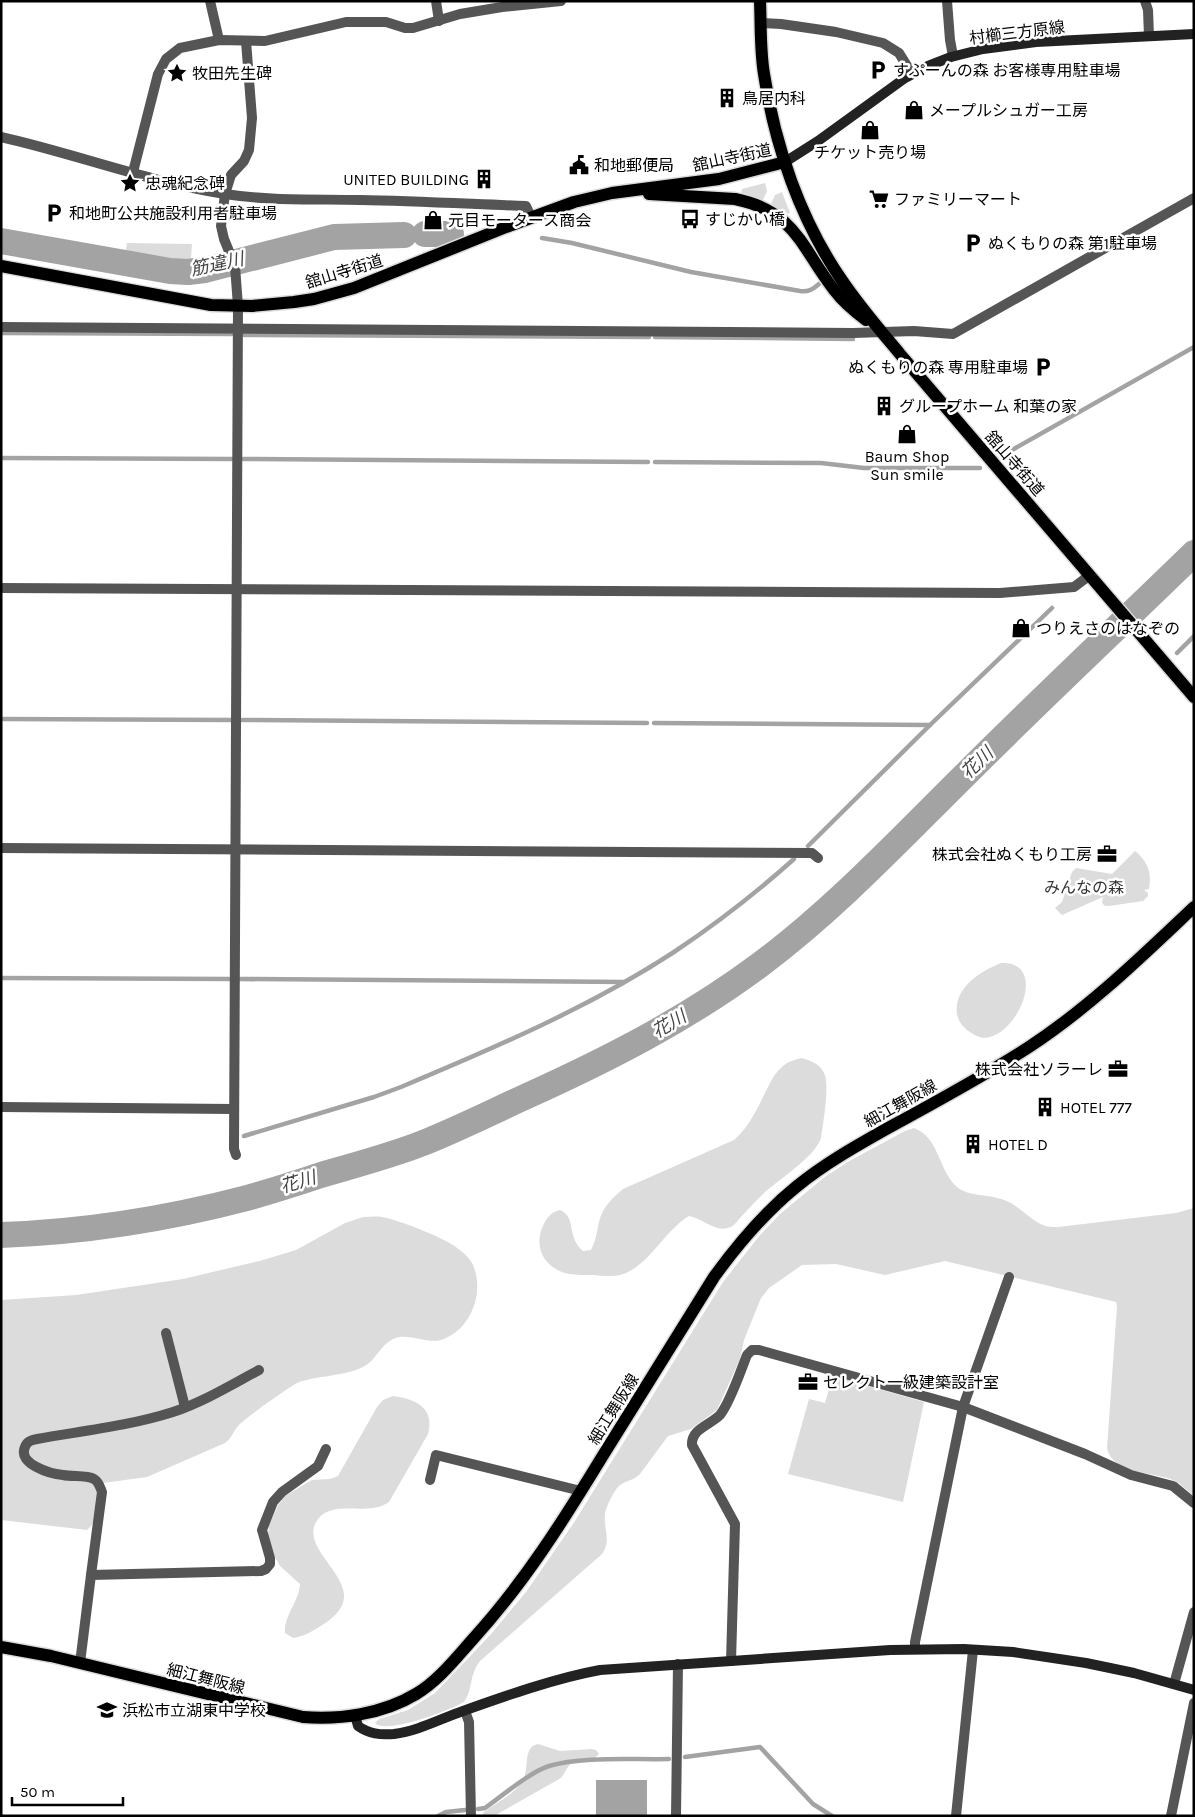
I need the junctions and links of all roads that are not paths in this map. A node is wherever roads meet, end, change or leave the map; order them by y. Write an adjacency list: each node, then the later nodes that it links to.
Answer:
1 (210, 1): 11 (street)
2 (436, 1): 7 (street)
3 (561, 1): 7 (street)
4 (760, 1): 8 (main road)
5 (947, 1): 13 (street)
6 (1145, 1): 10 (street)
7 (439, 21): 12 (street)
8 (760, 23): 14 (street); 16 (main road)
9 (1194, 34): 10 (street, 村櫛三方原線)
10 (1150, 36): 13 (street, 村櫛三方原線)
11 (219, 40): 12 (street); 17 (street)
12 (246, 41): 19 (street)
13 (954, 56): 14 (street, 村櫛三方原線)
14 (912, 74): 16 (street, 村櫛三方原線)
15 (1, 137): 17 (street)
16 (785, 162): 18 (main road, 舘山寺街道); 26 (main road, 舘山寺街道)
17 (134, 172): 19 (street)
18 (614, 193): 21 (main road, 舘山寺街道); 26 (main road)
19 (225, 194): 21 (street); 23 (street)
20 (1194, 198): 26 (street)
21 (531, 218): 23 (main road, 舘山寺街道)
22 (1, 266): 23 (main road, 舘山寺街道)
23 (238, 306): 25 (street)
24 (1, 328): 25 (street)
25 (238, 329): 26 (street); 29 (street)
26 (881, 332): 27 (main road, 舘山寺街道)
27 (1090, 575): 29 (street); 30 (main road, 舘山寺街道)
28 (1, 588): 29 (street)
29 (237, 589): 32 (street)
30 (1194, 697)
31 (1, 848): 32 (street)
32 (236, 849): 33 (street); 36 (street)
33 (818, 858)
34 (1194, 907): 45 (main road, 細江舞阪線)
35 (1, 1107): 36 (street)
36 (234, 1109): 37 (street)
37 (236, 1155)
38 (1009, 1277): 42 (street)
39 (166, 1333): 41 (street)
40 (259, 1370): 41 (street)
41 (185, 1407): 47 (street)
42 (963, 1407): 46 (street); 50 (street); 52 (street)
43 (326, 1449): 47 (street)
44 (430, 1480): 45 (street)
45 (581, 1490): 59 (main road, 細江舞阪線)
46 (1194, 1503)
47 (91, 1575): 53 (street)
48 (1194, 1612): 55 (street)
49 (1, 1646): 53 (main road, 細江舞阪線)
50 (915, 1649): 51 (street); 52 (street)
51 (973, 1650): 55 (street); 62 (street)
52 (731, 1661): 54 (street)
53 (80, 1663): 59 (main road, 細江舞阪線)
54 (678, 1664): 58 (street); 61 (street)
55 (1174, 1684): 56 (street)
56 (1194, 1690)
57 (1194, 1703): 63 (street)
58 (465, 1710): 59 (street); 60 (street)
59 (355, 1715)
60 (471, 1816)
61 (676, 1816)
62 (956, 1816)
63 (1171, 1816)

